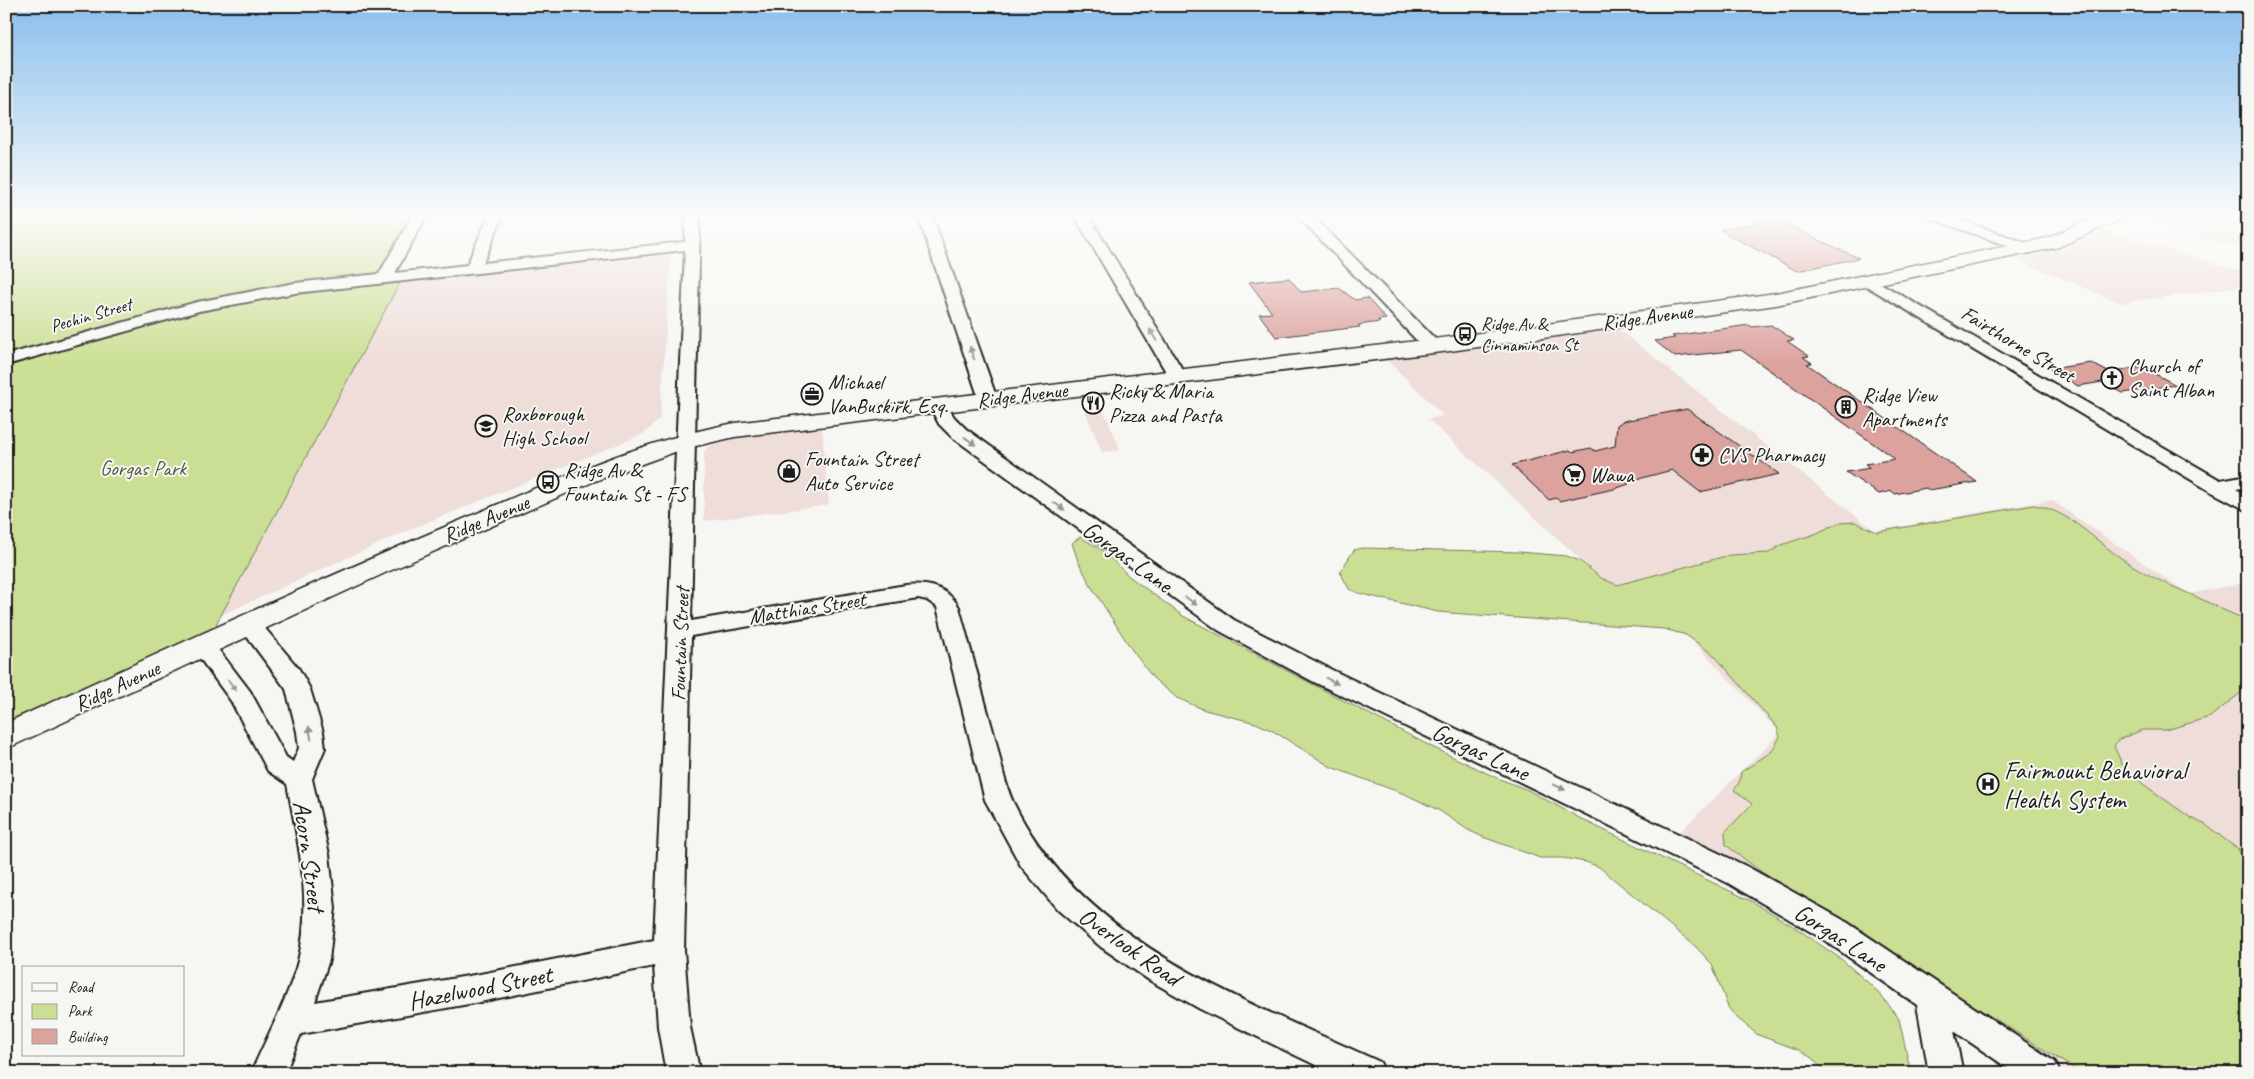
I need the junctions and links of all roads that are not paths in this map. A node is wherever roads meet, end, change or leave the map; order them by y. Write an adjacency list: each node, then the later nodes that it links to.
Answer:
1 (392, 265): 9 (street)
2 (498, 265): 8 (street, Pechin Street)
3 (692, 265): 16 (street, Fountain Street)
4 (942, 265): 14 (street, one-way to 4)
5 (1111, 265): 13 (street, one-way to 5)
6 (1353, 265): 11 (street)
7 (1945, 265): 10 (main road, Ridge Avenue)
8 (473, 268): 9 (street, Pechin Street)
9 (385, 277): 12 (street, Pechin Street)
10 (1868, 281): 11 (main road, Ridge Avenue); 18 (street, Fairthorne Street)
11 (1432, 346): 13 (main road, Ridge Avenue)
12 (6, 360)
13 (1178, 377): 14 (main road, Ridge Avenue)
14 (988, 399): 15 (main road, Ridge Avenue)
15 (938, 406): 16 (main road, Ridge Avenue); 27 (street, Gorgas Lane, one-way to 27)
16 (686, 439): 21 (main road, Ridge Avenue); 22 (street, Fountain Street)
17 (2248, 481): 18 (street)
18 (2217, 487): 19 (street, Fairthorne Street)
19 (2248, 505)
20 (933, 594): 22 (street, Matthias Street); 31 (street, Overlook Road)
21 (250, 625): 23 (main road, Ridge Avenue); 25 (street, Acorn Street, one-way to 21)
22 (681, 630): 26 (street, Fountain Street)
23 (203, 646): 24 (main road, Ridge Avenue); 25 (street, Acorn Street, one-way to 25)
24 (6, 737)
25 (300, 779): 28 (street, Acorn Street)
26 (669, 950): 28 (street, Hazelwood Street); 30 (street, Fountain Street)
27 (1932, 997): 32 (street); 33 (street, Gorgas Lane)
28 (291, 1021): 29 (street, Acorn Street)
29 (268, 1073)
30 (683, 1073)
31 (1368, 1073)
32 (1946, 1073)
33 (2044, 1073)

